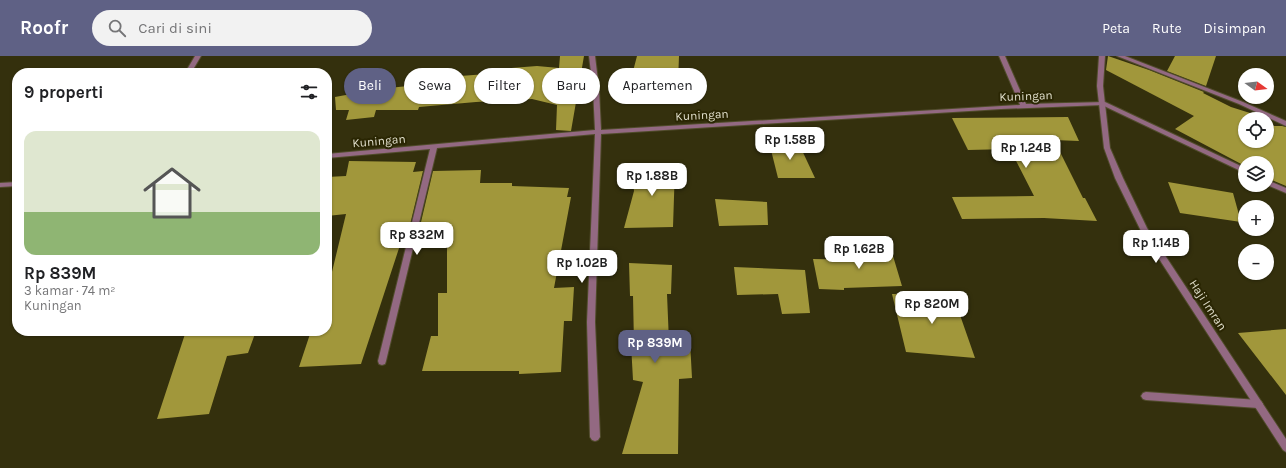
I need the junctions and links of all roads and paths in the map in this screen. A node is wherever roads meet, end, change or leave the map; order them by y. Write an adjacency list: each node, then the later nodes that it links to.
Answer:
1 (198, 56): 6 (street)
2 (592, 56): 10 (street)
3 (1002, 56): 8 (street)
4 (1102, 56): 7 (street, Haji Imran)
5 (1120, 56): 9 (street)
6 (191, 68)
7 (1103, 103): 8 (street, Kuningan); 13 (street); 20 (street, Haji Imran)
8 (1024, 107): 10 (street, Kuningan)
9 (1286, 124)
10 (598, 132): 11 (street, Kuningan); 21 (street)
11 (434, 147): 12 (street, Kuningan); 18 (street)
12 (332, 156)
13 (1238, 168)
14 (12, 184): 15 (street)
15 (0, 185)
16 (1274, 185): 17 (street)
17 (1286, 191)
18 (382, 361)
19 (1146, 396): 20 (street)
20 (1258, 404): 22 (street, Haji Imran)
21 (595, 437)
22 (1286, 447)

